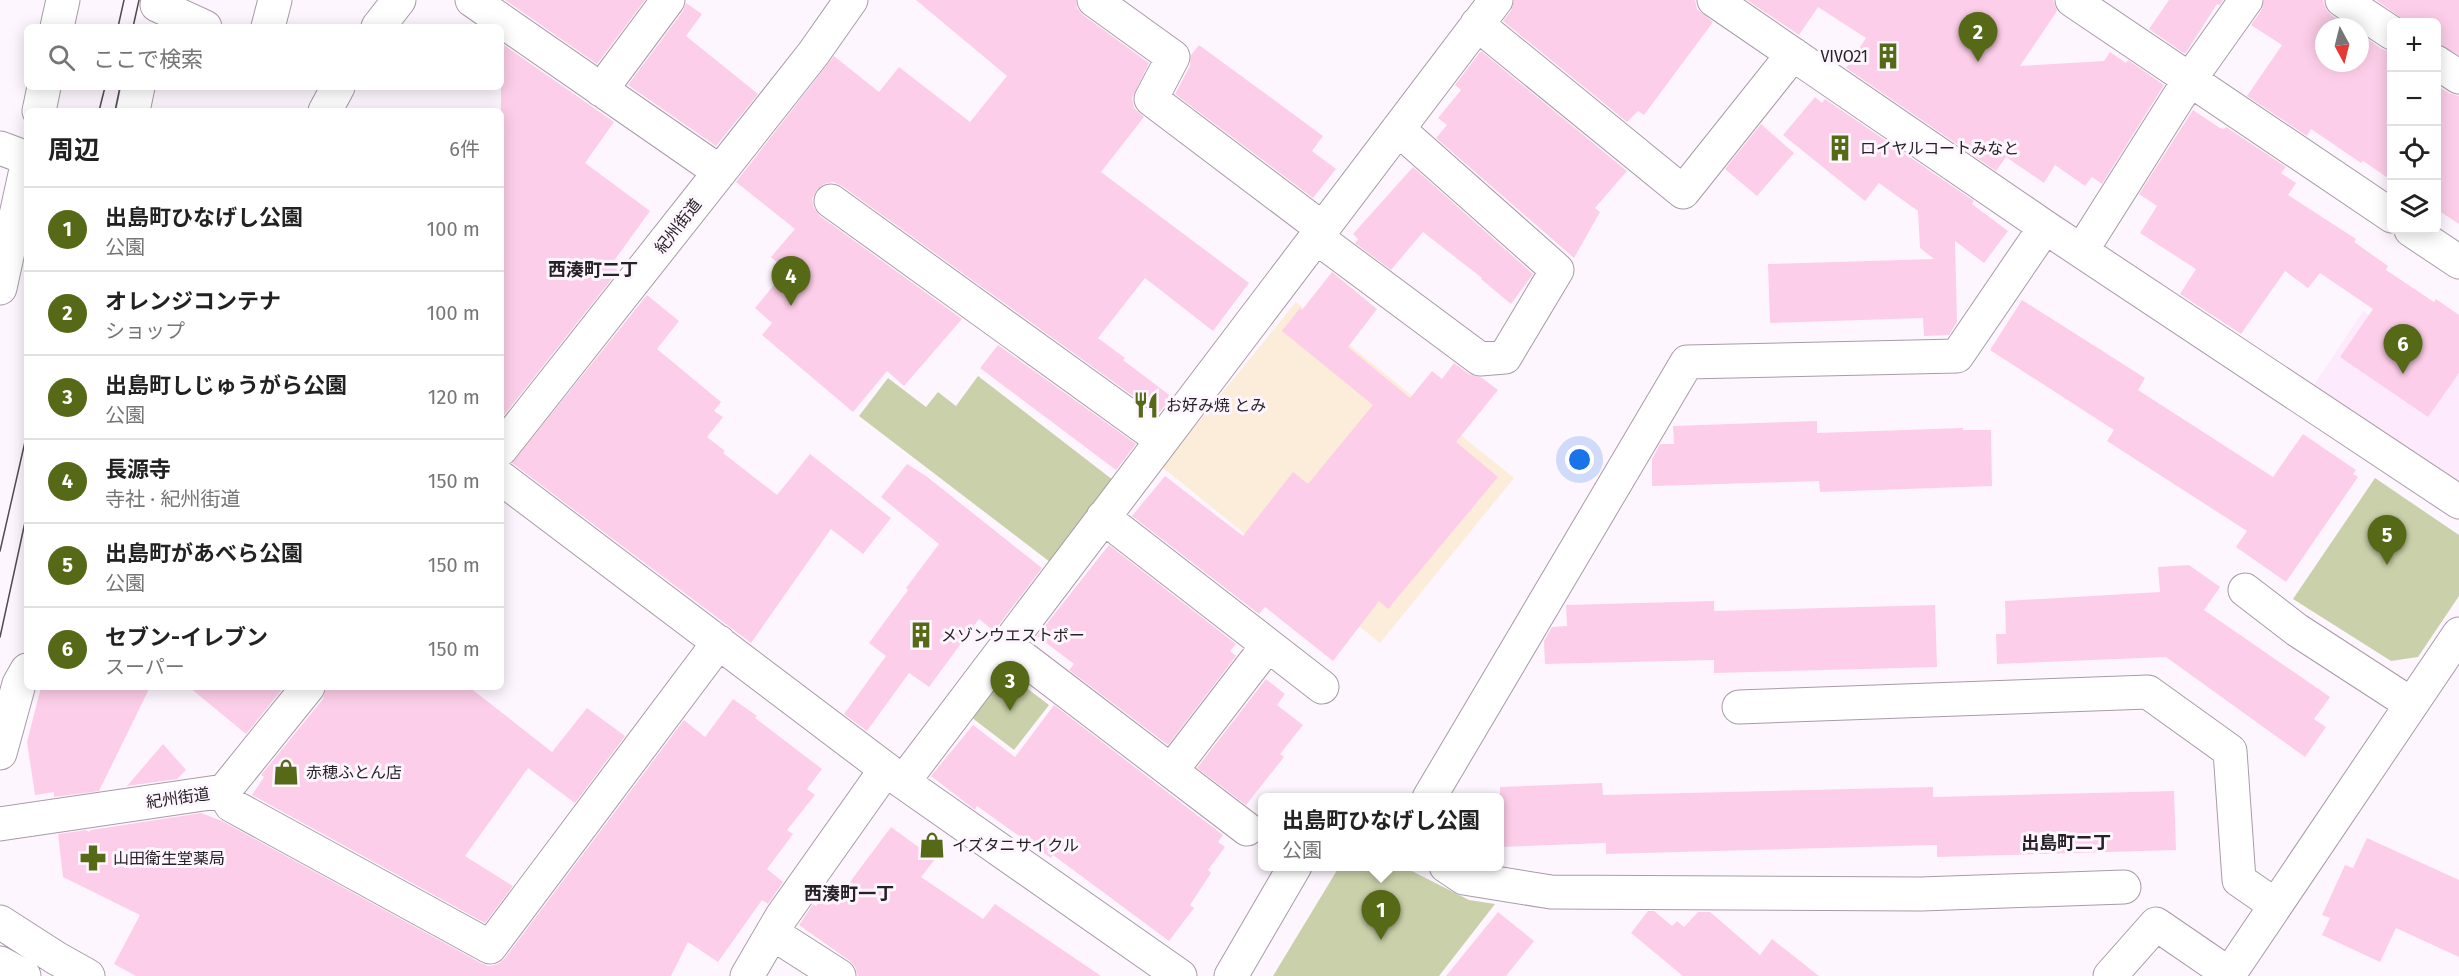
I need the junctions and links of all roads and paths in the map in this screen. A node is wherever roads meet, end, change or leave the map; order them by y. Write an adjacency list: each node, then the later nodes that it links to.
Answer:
1 (63, 0): 14 (street)
2 (275, 0): 16 (street)
3 (399, 0): 17 (street)
4 (472, 0): 25 (street)
5 (668, 0): 25 (street)
6 (851, 0): 31 (street, 紀州街道)
7 (1094, 0): 36 (street)
8 (1714, 0): 19 (street)
9 (2072, 0): 22 (street)
10 (2246, 0): 22 (street)
11 (2342, 0): 18 (street)
12 (156, 11): 15 (street)
13 (1486, 12): 19 (street); 28 (street)
14 (58, 24)
15 (196, 24)
16 (269, 24)
17 (380, 24)
18 (2387, 30)
19 (1793, 54): 35 (street)
20 (2441, 65): 21 (street)
21 (2459, 77)
22 (2190, 78): 34 (street); 38 (street)
23 (43, 90): 26 (street)
24 (137, 90): 27 (street)
25 (601, 90): 31 (street)
26 (40, 108)
27 (134, 108)
28 (1398, 129): 36 (street); 36 (street)
29 (0, 148): 30 (street)
30 (24, 157)
31 (720, 172): 42 (street, 紀州街道)
32 (24, 179): 40 (street)
33 (831, 201): 41 (street)
34 (2387, 213)
35 (2045, 227): 38 (street); 60 (street)
36 (1319, 233): 41 (street)
37 (2417, 234): 39 (street)
38 (2082, 250): 44 (street)
39 (2459, 262)
40 (0, 288)
41 (1162, 440): 45 (street)
42 (504, 445)
43 (504, 480): 48 (street)
44 (2459, 502)
45 (1103, 517): 49 (street); 50 (street)
46 (2245, 590): 54 (street)
47 (2459, 634): 54 (street)
48 (719, 642): 58 (street); 59 (street)
49 (1006, 645): 57 (street); 58 (street)
50 (1268, 645): 52 (street); 57 (street)
51 (24, 676): 56 (street)
52 (1322, 687)
53 (306, 690): 59 (street, 紀州街道)
54 (2411, 704): 66 (street)
55 (1739, 707): 66 (street)
56 (0, 753)
57 (1170, 771): 62 (street)
58 (894, 775): 68 (street); 75 (street)
59 (224, 791): 61 (street, 紀州街道)
60 (1432, 793)
61 (0, 824)
62 (1246, 829)
63 (1293, 871): 76 (street)
64 (1453, 871): 65 (street)
65 (2124, 887)
66 (2275, 905): 70 (street)
67 (0, 922): 72 (street)
68 (772, 933): 73 (street); 74 (street)
69 (0, 963): 71 (street)
70 (2228, 975): 77 (street)
71 (24, 976)
72 (88, 976)
73 (747, 976)
74 (839, 976)
75 (1180, 976)
76 (1231, 976)
77 (2110, 976)

